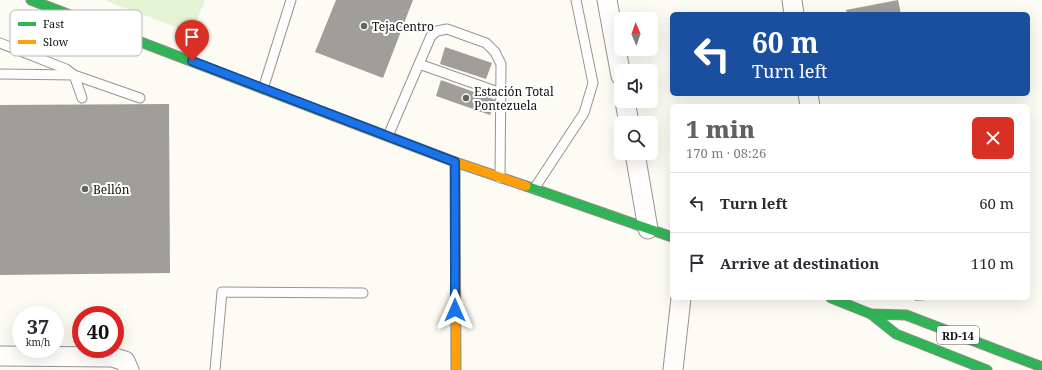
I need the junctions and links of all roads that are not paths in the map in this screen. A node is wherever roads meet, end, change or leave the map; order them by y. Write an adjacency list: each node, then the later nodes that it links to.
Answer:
1 (31, 0): 6 (main road)
2 (291, 0): 16 (lane)
3 (576, 0): 24 (lane)
4 (608, 0): 13 (street)
5 (792, 0): 7 (street)
6 (57, 10)
7 (794, 12)
8 (142, 42): 16 (main road)
9 (0, 43): 10 (lane)
10 (10, 47)
11 (33, 56): 15 (lane)
12 (419, 64): 17 (lane); 17 (lane); 20 (lane)
13 (619, 64)
14 (0, 74): 15 (lane)
15 (74, 75): 18 (lane); 19 (lane)
16 (263, 88): 20 (main road)
17 (501, 93): 23 (lane)
18 (82, 98)
19 (140, 98)
20 (388, 136): 22 (main road)
21 (636, 160): 25 (street)
22 (455, 162): 23 (main road); 35 (main road)
23 (500, 178): 24 (main road)
24 (534, 189): 25 (main road)
25 (648, 229): 26 (main road)
26 (670, 236)
27 (363, 293): 34 (lane)
28 (681, 300): 36 (street)
29 (840, 300): 30 (main road, RD-14)
30 (871, 314): 32 (main road, RD-14); 37 (main road, RD-14)
31 (0, 356): 33 (street)
32 (1042, 367)
33 (129, 370)
34 (215, 370)
35 (456, 370)
36 (673, 370)
37 (987, 370)

